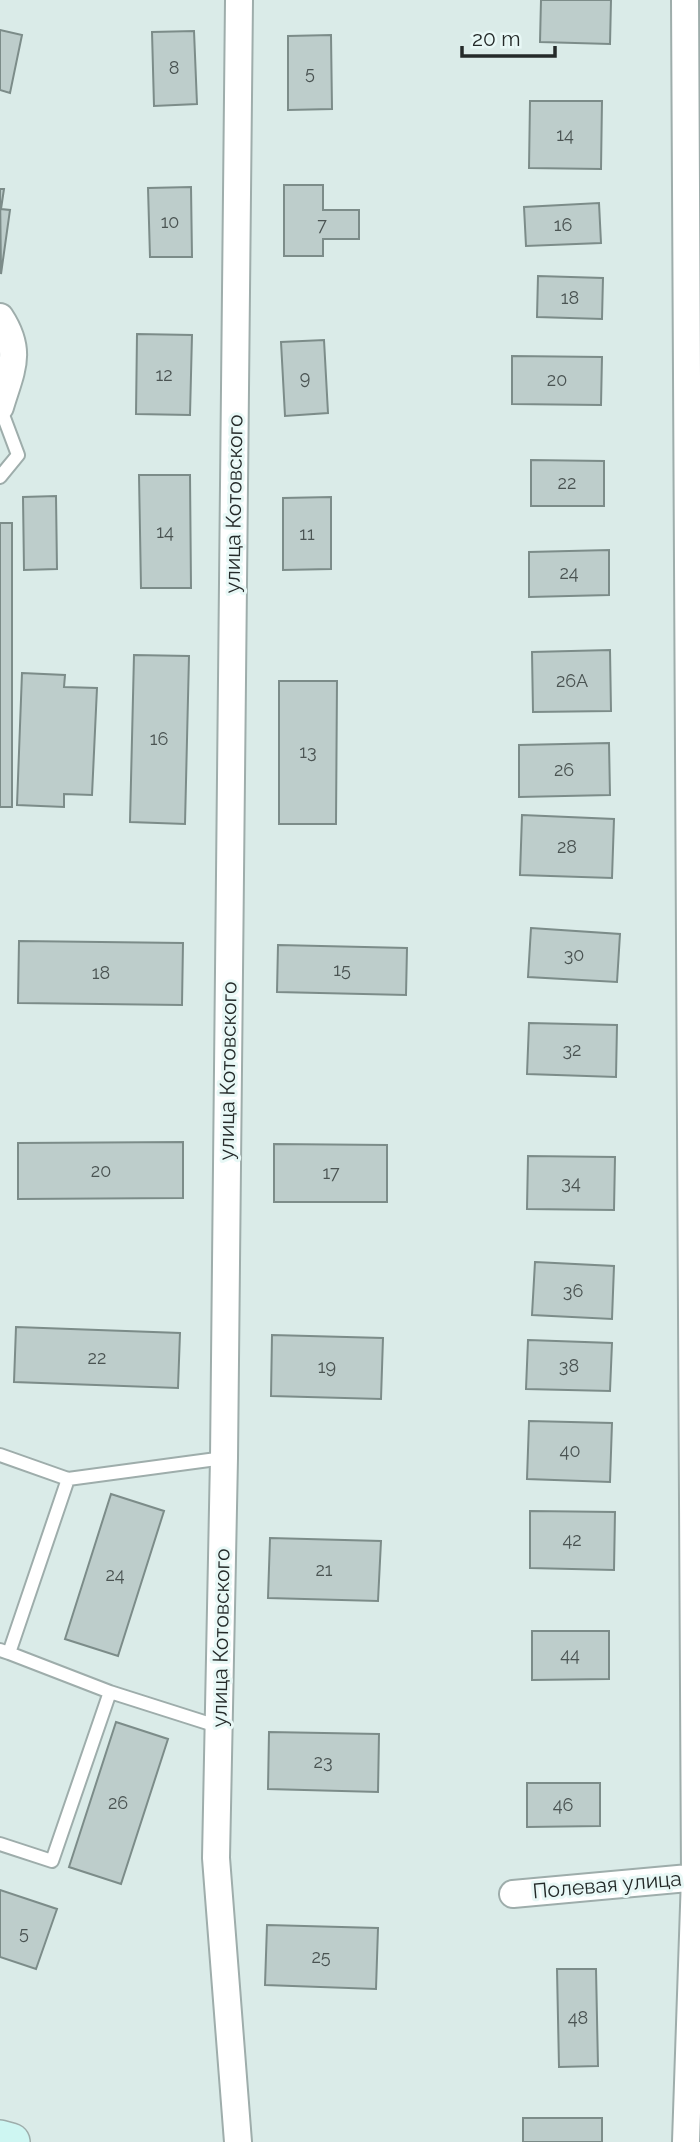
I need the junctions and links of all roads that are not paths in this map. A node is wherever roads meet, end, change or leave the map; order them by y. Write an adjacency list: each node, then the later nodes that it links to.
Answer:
1 (239, 0): 8 (street, улица Котовского)
2 (685, 0): 6 (street)
3 (0, 317): 4 (street)
4 (0, 407): 5 (lane)
5 (0, 477)
6 (694, 738): 14 (street)
7 (0, 1455): 9 (lane)
8 (224, 1458): 9 (lane); 12 (street, улица Котовского)
9 (68, 1479): 10 (lane)
10 (4, 1652): 11 (lane)
11 (110, 1692): 12 (lane); 13 (lane)
12 (220, 1727): 18 (street, улица Котовского)
13 (0, 1844)
14 (698, 1877): 15 (street, Полевая улица); 19 (street)
15 (513, 1894)
16 (0, 2138): 17 (main road)
17 (10, 2142)
18 (238, 2142)
19 (686, 2142)

